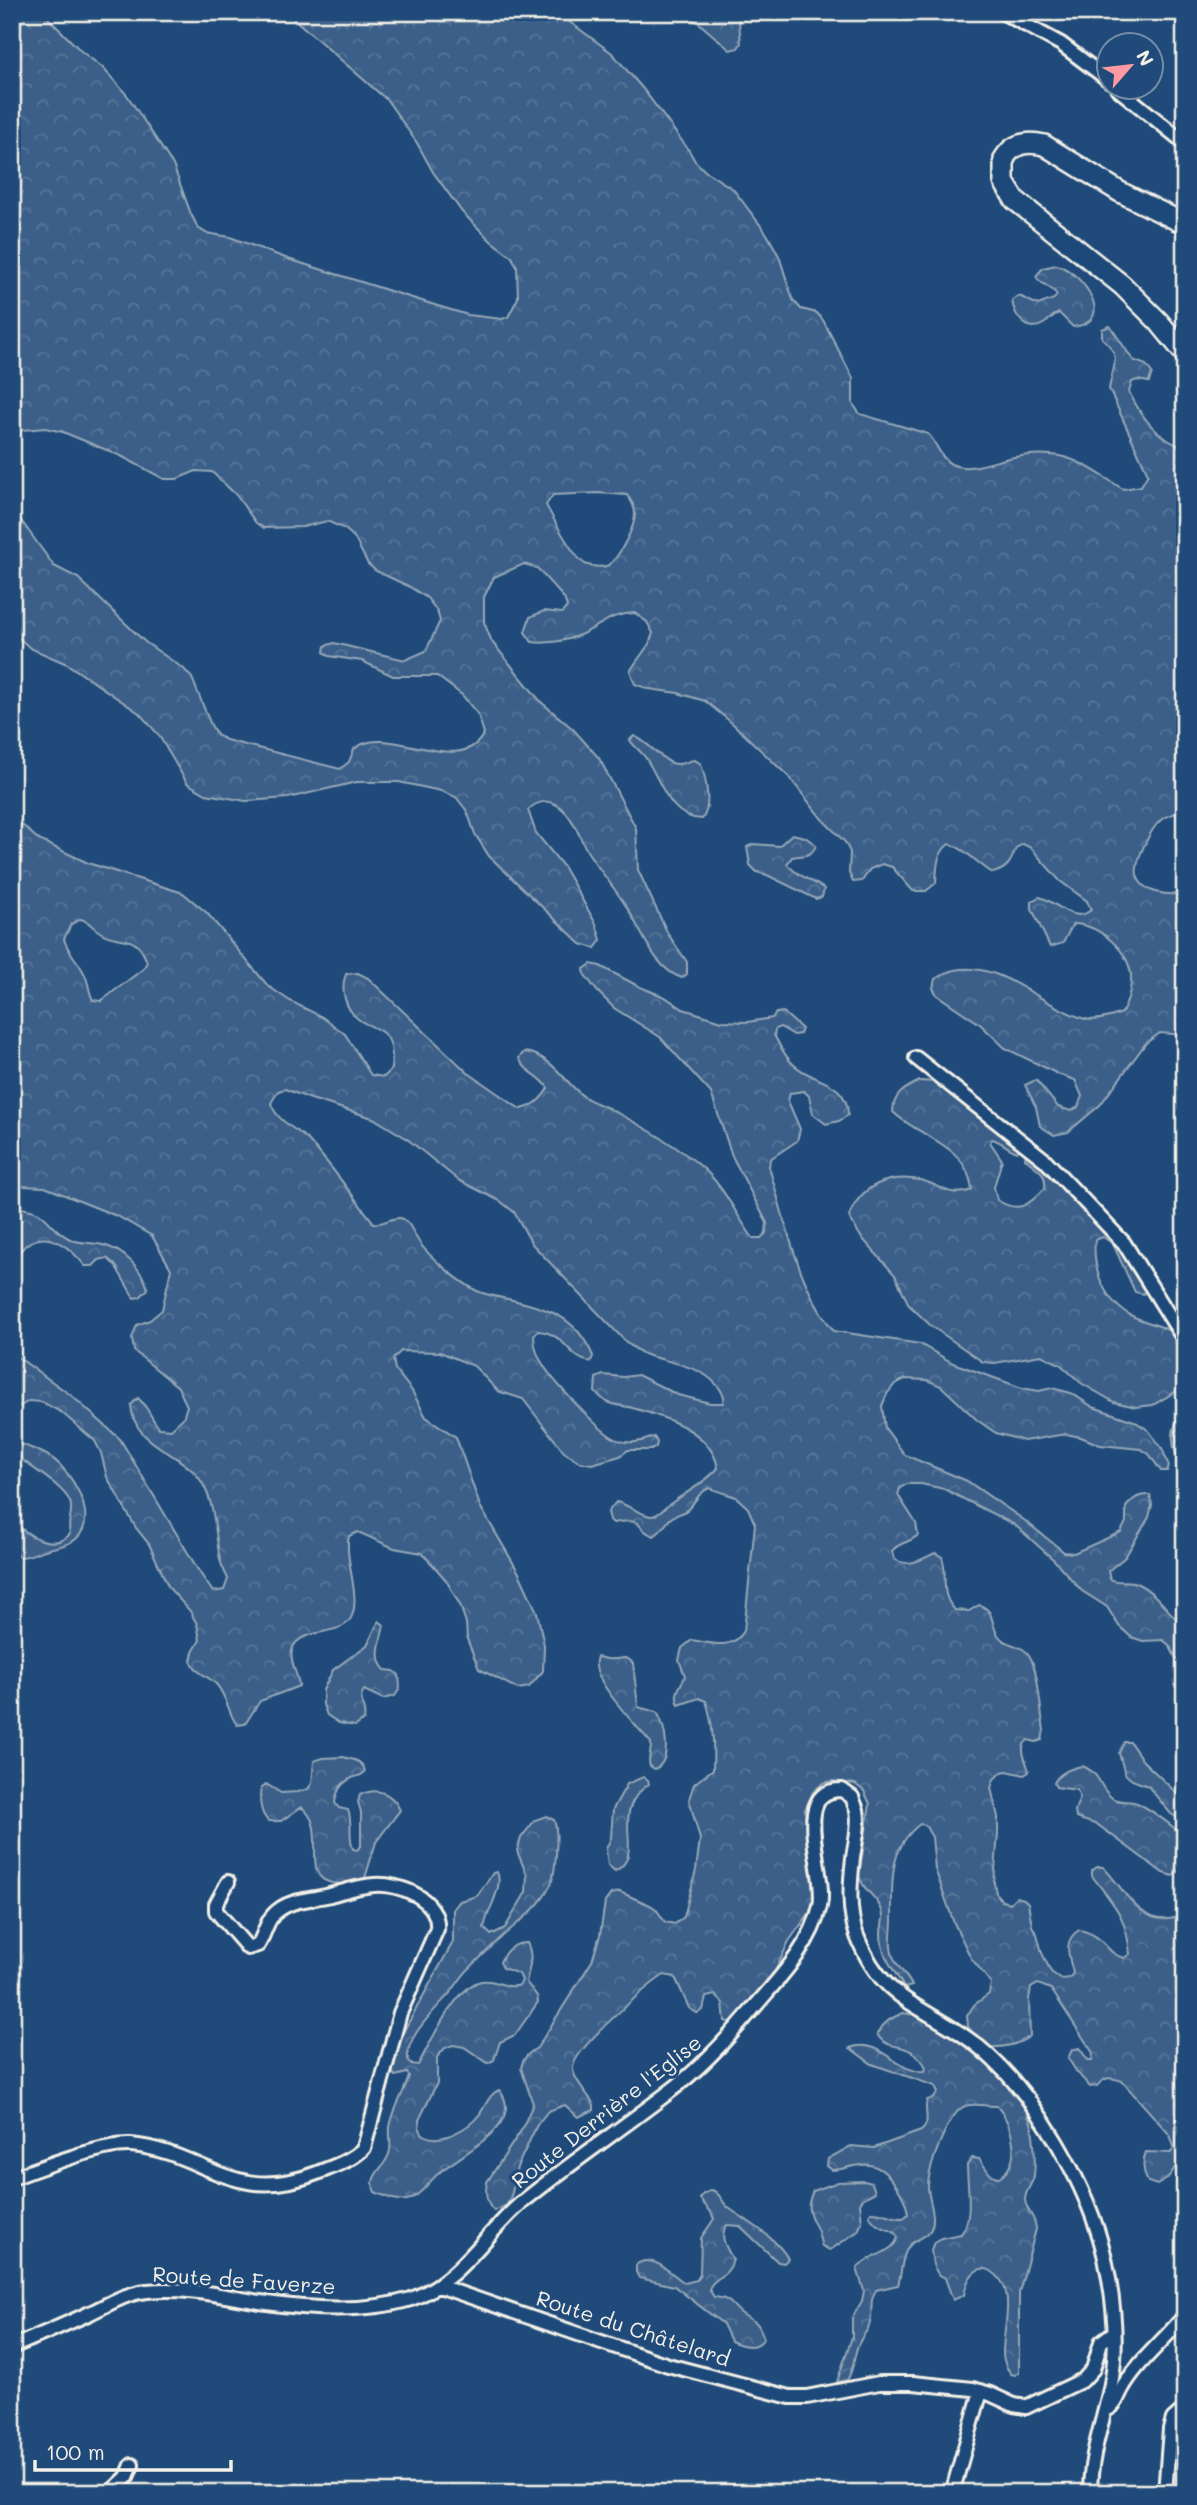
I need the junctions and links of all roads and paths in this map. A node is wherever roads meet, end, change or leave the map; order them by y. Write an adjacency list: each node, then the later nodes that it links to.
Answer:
1 (1002, 12): 2 (street)
2 (1096, 70)
3 (1134, 102): 4 (street)
4 (1185, 143)
5 (1185, 224): 6 (main road)
6 (1185, 354)
7 (916, 1058): 8 (street)
8 (1185, 1341)
9 (228, 1882): 10 (street)
10 (12, 2178)
11 (439, 2286): 13 (street, Route Derrière l'Eglise); 14 (street, Route de Faverze); 15 (street, Route du Châtelard)
12 (1185, 2315): 16 (street)
13 (1113, 2333): 15 (street, Route du Châtelard); 16 (street, Route Derrière l'Eglise)
14 (12, 2347)
15 (981, 2391): 20 (street)
16 (1105, 2410): 21 (street, Route Derrière l'Eglise)
17 (1181, 2412): 22 (street)
18 (132, 2465): 19 (street)
19 (110, 2493)
20 (952, 2493)
21 (1090, 2493)
22 (1165, 2493)

